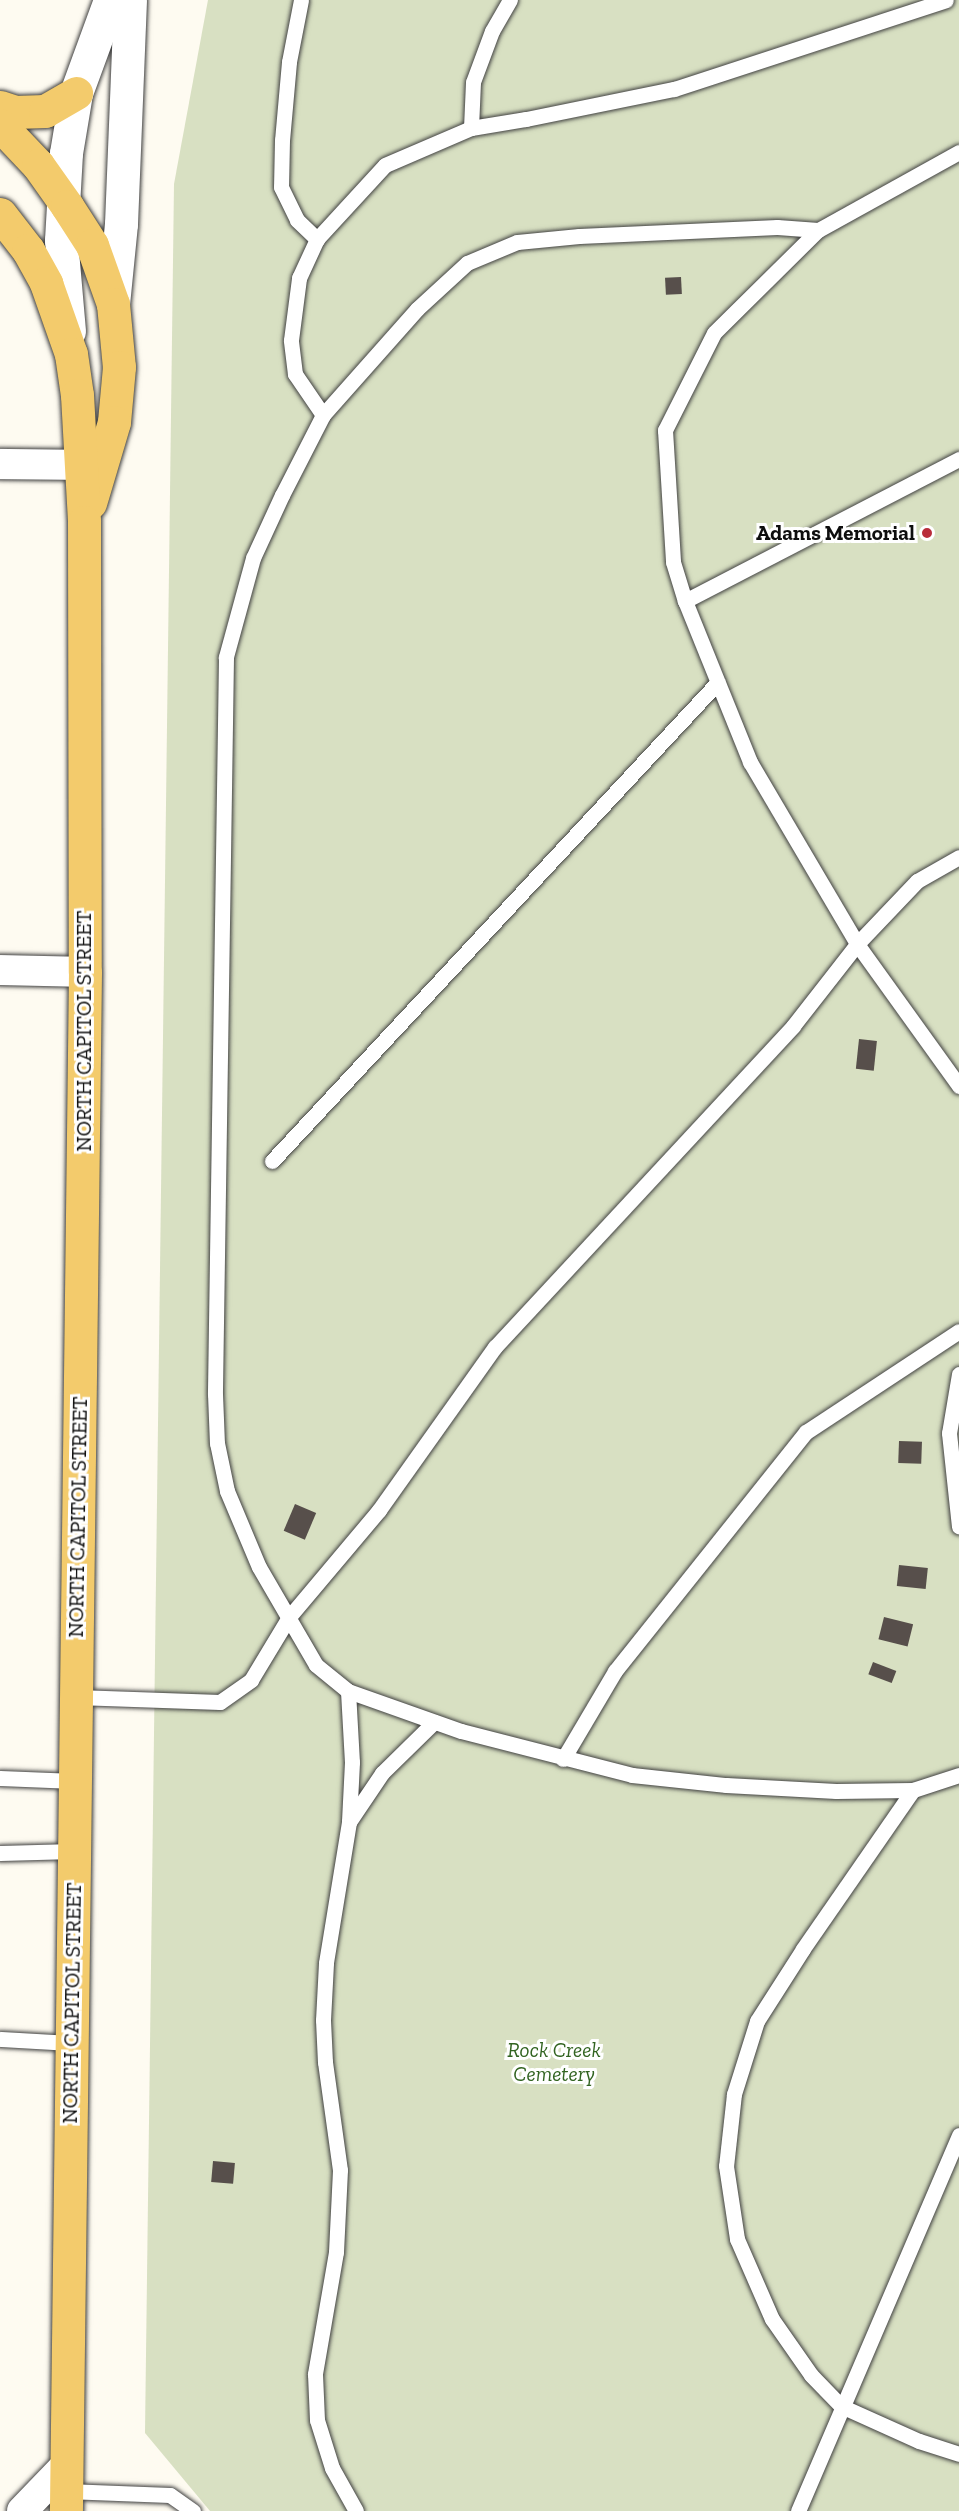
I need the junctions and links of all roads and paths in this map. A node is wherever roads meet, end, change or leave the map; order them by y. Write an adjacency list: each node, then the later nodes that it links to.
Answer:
1 (110, 0): 6 (street)
2 (129, 0): 15 (street)
3 (301, 0): 14 (lane)
4 (510, 0): 9 (lane)
5 (946, 0): 9 (lane)
6 (76, 93): 7 (main road); 11 (street)
7 (0, 107)
8 (0, 125): 11 (main road, NORTH CAPITOL STREET)
9 (471, 128): 14 (lane)
10 (959, 152): 13 (lane)
11 (62, 198): 15 (main road, NORTH CAPITOL STREET); 16 (street)
12 (0, 214): 16 (main road)
13 (818, 230): 17 (lane); 21 (lane)
14 (317, 239): 17 (lane)
15 (113, 304): 20 (main road, NORTH CAPITOL STREET)
16 (71, 354): 20 (main road)
17 (323, 415): 32 (lane)
18 (959, 459): 21 (lane)
19 (0, 464): 20 (street)
20 (91, 465): 26 (main road, NORTH CAPITOL STREET)
21 (685, 601): 22 (lane)
22 (718, 682): 24 (lane); 28 (lane)
23 (959, 857): 24 (lane)
24 (857, 944): 27 (lane); 32 (lane)
25 (0, 970): 26 (street)
26 (85, 972): 34 (main road, NORTH CAPITOL STREET)
27 (959, 1086)
28 (272, 1161)
29 (959, 1331): 36 (lane)
30 (959, 1374): 31 (lane)
31 (959, 1526)
32 (289, 1617): 33 (lane); 34 (lane)
33 (348, 1691): 35 (lane); 41 (lane)
34 (76, 1697): 39 (main road, NORTH CAPITOL STREET)
35 (434, 1722): 36 (lane); 41 (lane)
36 (563, 1759): 40 (lane)
37 (959, 1775): 40 (lane)
38 (0, 1778): 39 (lane)
39 (75, 1780): 42 (main road, NORTH CAPITOL STREET)
40 (913, 1790): 47 (lane)
41 (349, 1822): 52 (lane)
42 (74, 1851): 43 (lane); 45 (main road, NORTH CAPITOL STREET)
43 (0, 1853)
44 (0, 2039): 45 (lane)
45 (72, 2043): 49 (main road, NORTH CAPITOL STREET)
46 (959, 2135): 47 (lane)
47 (840, 2406): 48 (lane); 53 (lane)
48 (959, 2454)
49 (66, 2488): 50 (street); 51 (lane)
50 (22, 2511)
51 (193, 2511)
52 (356, 2511)
53 (798, 2511)

